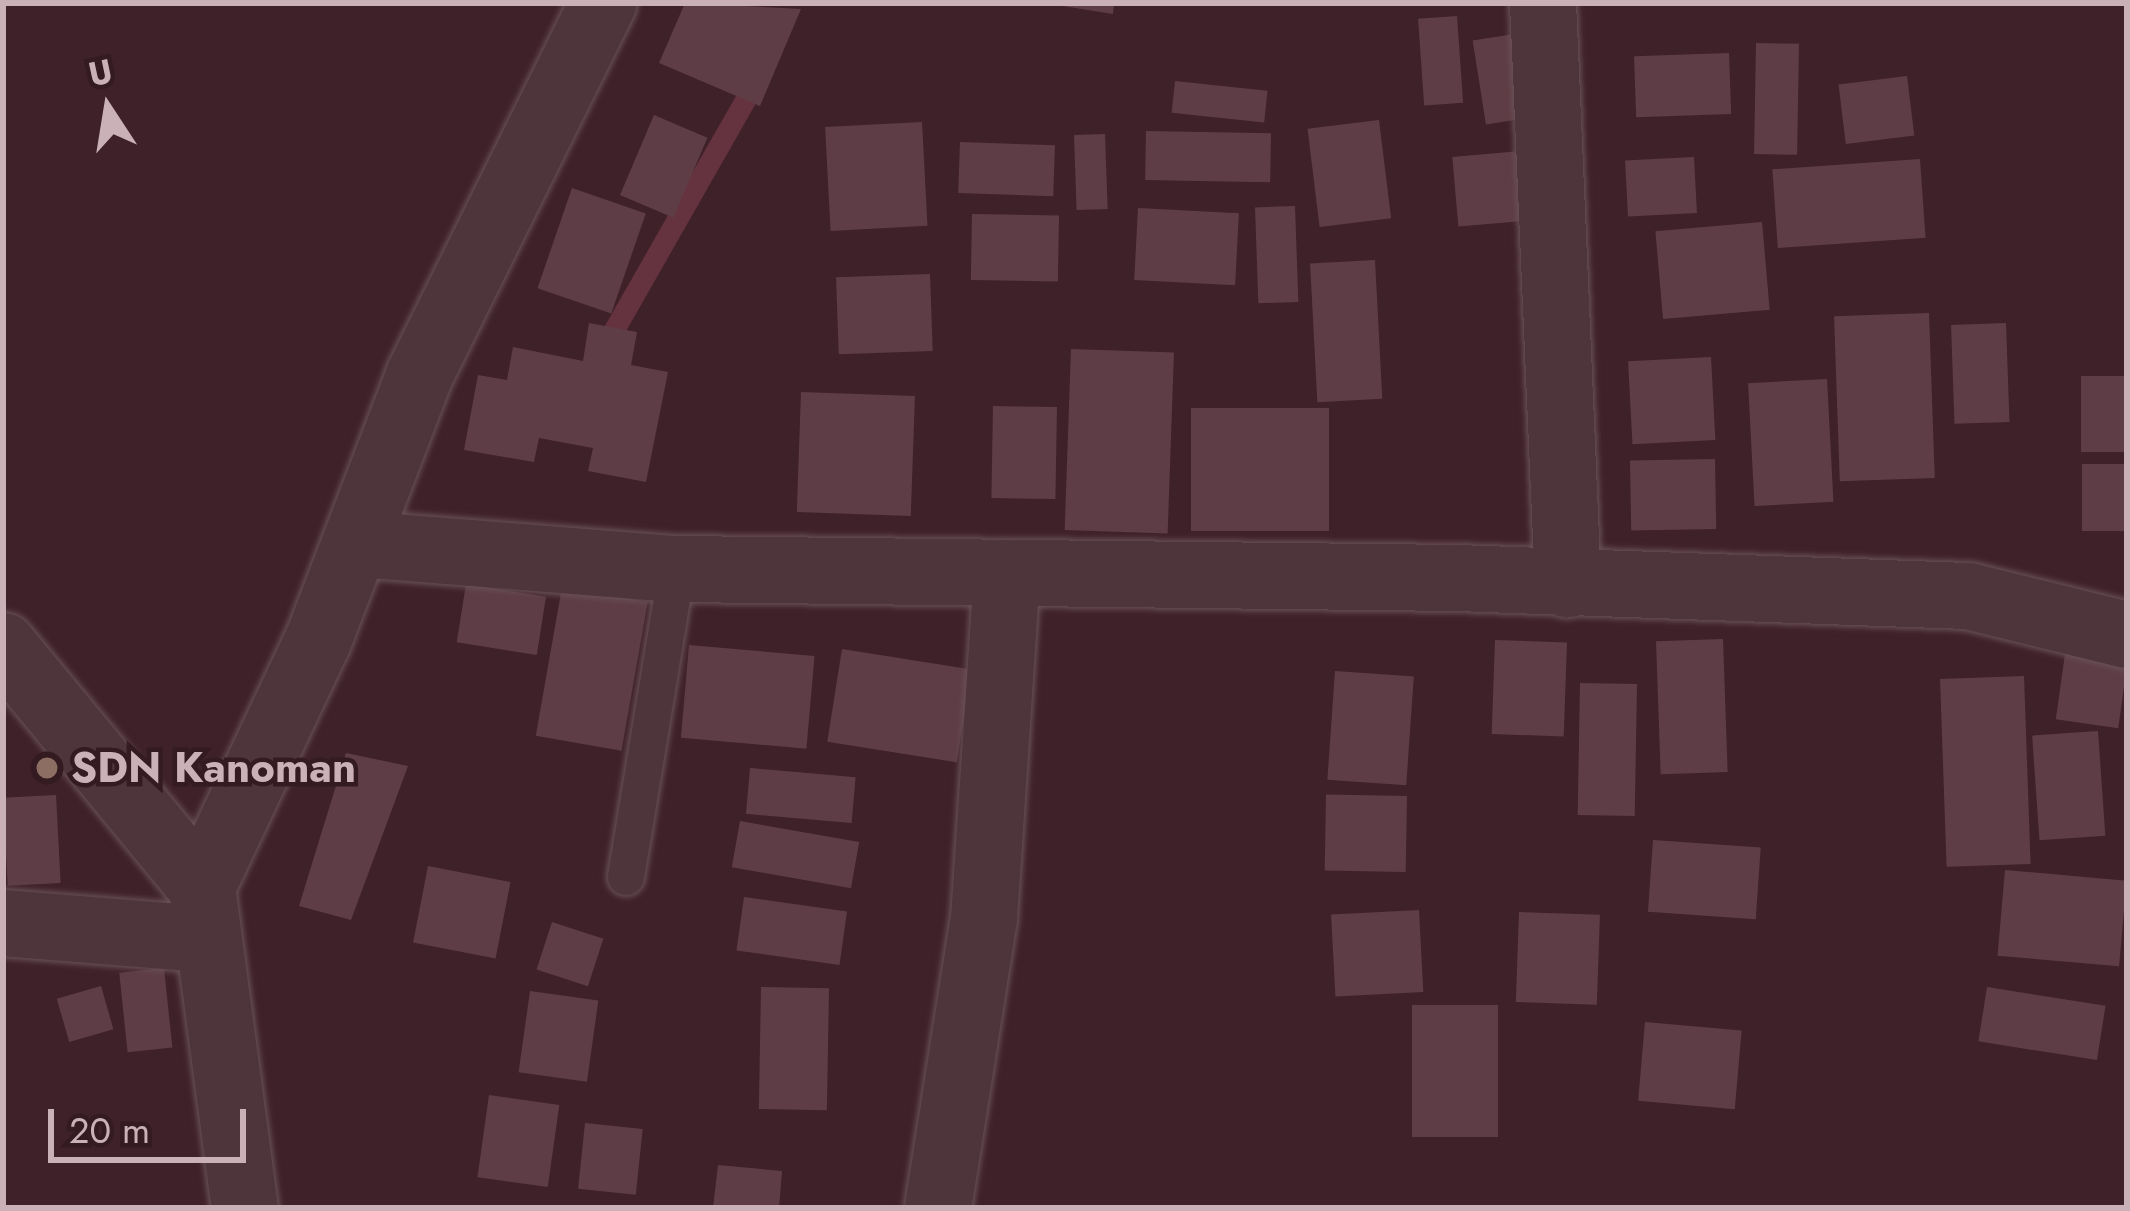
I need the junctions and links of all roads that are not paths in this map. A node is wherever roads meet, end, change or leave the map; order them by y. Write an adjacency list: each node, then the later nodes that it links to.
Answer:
1 (603, 3): 3 (street)
2 (1543, 3): 6 (street)
3 (357, 544): 4 (street); 10 (street)
4 (677, 569): 5 (street); 9 (lane)
5 (1007, 576): 6 (street); 13 (street)
6 (1568, 584): 7 (street)
7 (2127, 634)
8 (3, 646): 10 (street)
9 (626, 877)
10 (203, 913): 11 (street); 12 (street)
11 (3, 923)
12 (245, 1208)
13 (938, 1208)

